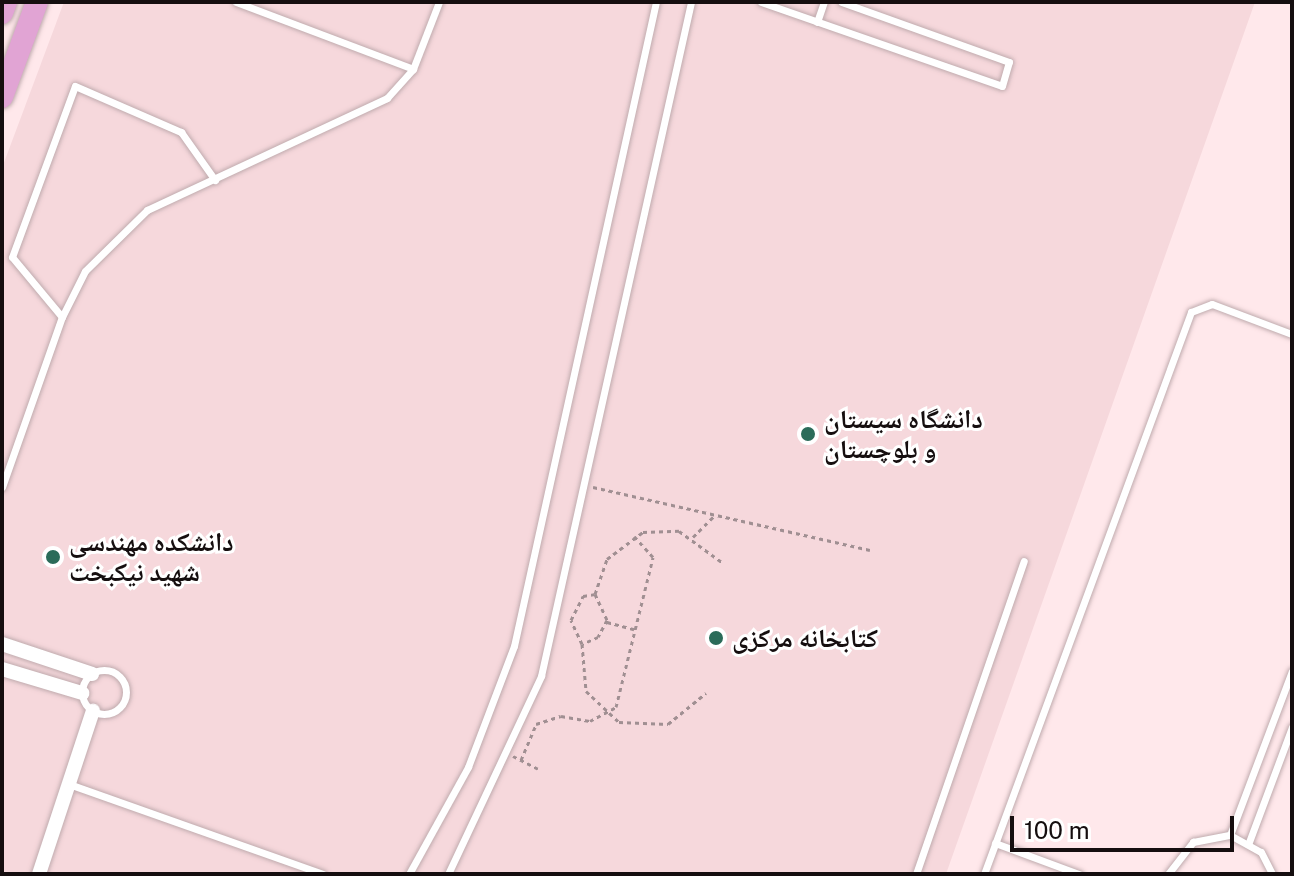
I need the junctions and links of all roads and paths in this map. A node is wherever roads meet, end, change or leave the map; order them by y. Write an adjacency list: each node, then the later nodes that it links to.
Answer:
1 (6, 2): 10 (main road)
2 (37, 2): 13 (main road)
3 (236, 2): 12 (lane)
4 (439, 2): 12 (lane)
5 (656, 2): 47 (lane)
6 (691, 2): 17 (lane)
7 (761, 2): 11 (lane)
8 (824, 2): 11 (lane)
9 (841, 2): 11 (lane)
10 (2, 13)
11 (817, 22)
12 (413, 69): 14 (lane)
13 (2, 97)
14 (215, 180): 15 (lane); 15 (lane)
15 (62, 317): 18 (lane)
16 (1292, 334): 44 (lane)
17 (584, 484): 19 (path); 38 (lane)
18 (2, 487)
19 (715, 515): 21 (path); 22 (path)
20 (634, 536): 21 (path); 25 (path); 27 (path)
21 (693, 538): 24 (path)
22 (870, 550)
23 (1024, 561): 49 (lane)
24 (723, 563)
25 (595, 594): 26 (path); 29 (path)
26 (607, 622): 27 (path); 29 (path)
27 (635, 629): 36 (path)
28 (2, 644): 32 (street)
29 (582, 644): 36 (path)
30 (2, 669): 33 (street)
31 (1292, 671): 42 (lane)
32 (92, 674): 33 (lane); 35 (lane)
33 (82, 693): 35 (lane)
34 (706, 693): 36 (path)
35 (93, 711): 41 (street)
36 (605, 715): 39 (path)
37 (1292, 727): 43 (lane)
38 (507, 754): 39 (path); 48 (lane)
39 (521, 760): 40 (path)
40 (538, 769)
41 (69, 784): 45 (street); 46 (lane)
42 (1230, 835): 43 (lane); 52 (lane)
43 (1249, 842): 53 (lane)
44 (995, 843): 50 (lane); 51 (lane)
45 (39, 874)
46 (323, 874)
47 (409, 874)
48 (448, 874)
49 (916, 874)
50 (984, 874)
51 (1079, 874)
52 (1168, 874)
53 (1272, 874)

